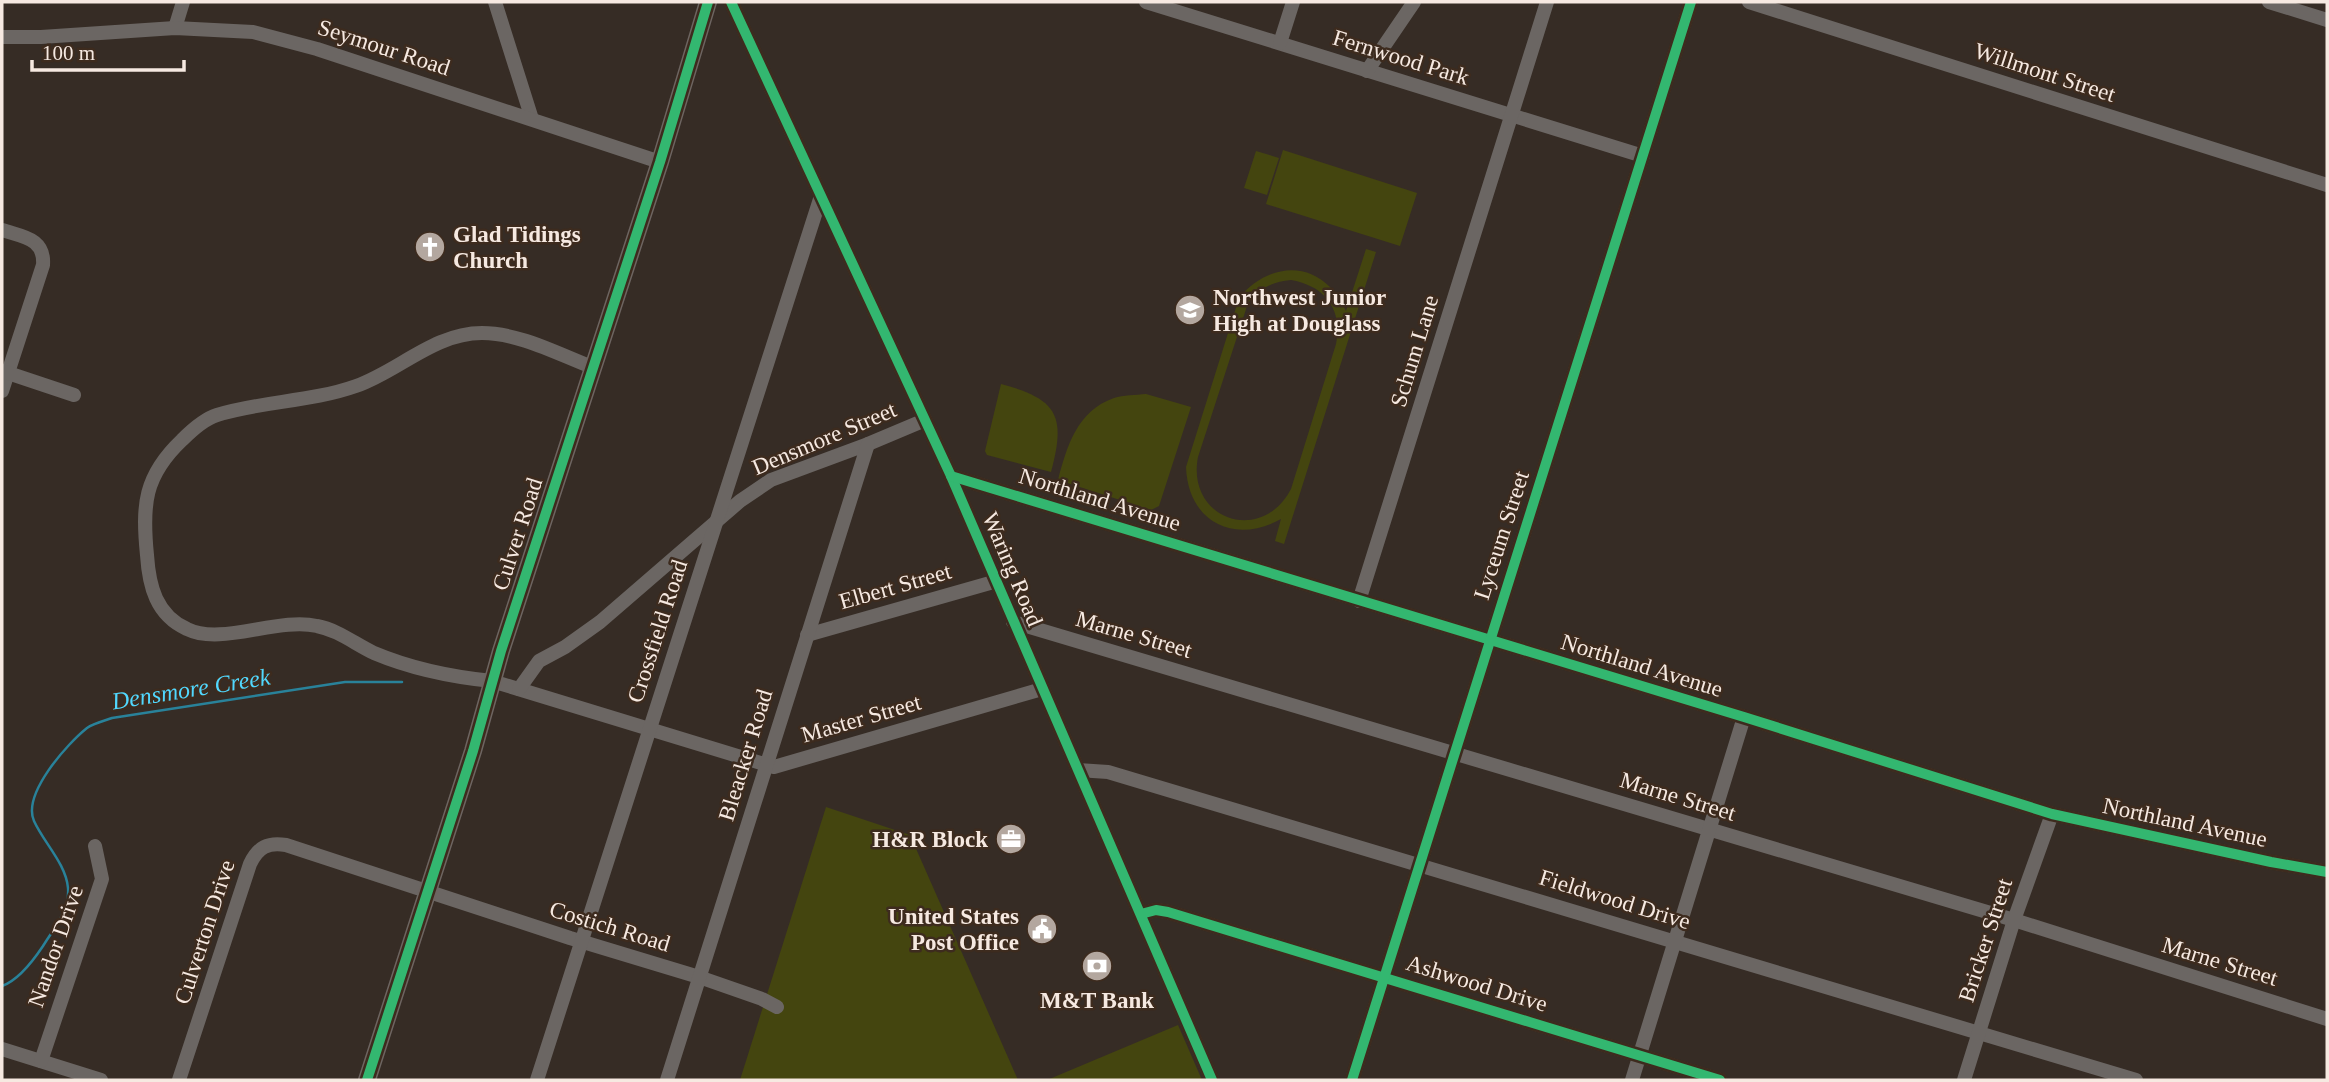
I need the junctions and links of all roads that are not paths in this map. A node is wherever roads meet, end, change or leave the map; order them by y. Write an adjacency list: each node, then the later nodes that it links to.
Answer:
1 (183, 2): 13 (street)
2 (495, 2): 18 (street)
3 (708, 2): 20 (main road, Culver Road)
4 (731, 2): 22 (street, Waring Road)
5 (1146, 2): 15 (street, Fernwood Park)
6 (1293, 2): 15 (street)
7 (1414, 2): 16 (street)
8 (1547, 2): 17 (street, Schum Lane)
9 (1690, 2): 19 (street, Lyceum Street)
10 (1749, 2): 21 (street, Willmont Street)
11 (2269, 2): 12 (street)
12 (2327, 20)
13 (175, 28): 14 (street, Seymour Road); 18 (street, Seymour Road)
14 (2, 37)
15 (1280, 43): 16 (street, Fernwood Park)
16 (1367, 71): 17 (street, Fernwood Park)
17 (1511, 115): 19 (street, Fernwood Park); 33 (street, Schum Lane)
18 (532, 119): 20 (street, Seymour Road)
19 (1643, 156): 36 (street, Lyceum Street)
20 (660, 162): 24 (main road, Culver Road)
21 (2327, 186)
22 (821, 196): 28 (street, Waring Road); 31 (street, Crossfield Road)
23 (2, 230): 25 (street)
24 (593, 366): 37 (main road, Culver Road); 37 (street, Master Street)
25 (5, 372): 26 (street); 27 (street)
26 (2, 391)
27 (74, 395)
28 (925, 420): 29 (street, Densmore Street); 30 (street, Waring Road)
29 (867, 444): 31 (street, Densmore Street); 35 (street, Bleacker Road)
30 (951, 476): 32 (street, Waring Road); 33 (street, Northland Avenue)
31 (716, 522): 38 (street, Densmore Street); 41 (street, Crossfield Road)
32 (996, 580): 34 (street, Waring Road); 35 (street, Elbert Street)
33 (1359, 601): 36 (street, Northland Avenue)
34 (1013, 622): 39 (street, Waring Road); 42 (street, Marne Street)
35 (807, 635): 43 (street, Bleacker Road)
36 (1489, 640): 40 (street, Northland Avenue); 42 (street, Lyceum Street)
37 (492, 681): 38 (street, Master Street); 50 (main road, Culver Road)
38 (519, 689): 41 (street, Master Street)
39 (1042, 689): 43 (street, Master Street); 44 (street, Waring Road)
40 (1744, 717): 45 (street, Northland Avenue); 46 (street)
41 (649, 729): 43 (street, Master Street); 54 (street, Crossfield Road)
42 (1454, 752): 46 (street, Marne Street); 48 (street, Lyceum Street)
43 (766, 765): 56 (street, Bleacker Road)
44 (1078, 770): 48 (street, Fieldwood Drive); 51 (street, Waring Road)
45 (2052, 814): 49 (street, Northland Avenue); 52 (street, Bricker Street)
46 (1710, 829): 52 (street, Marne Street); 53 (street)
47 (95, 846): 62 (street, Nandor Drive)
48 (1419, 864): 53 (street, Fieldwood Drive); 55 (street, Lyceum Street)
49 (2327, 872)
50 (428, 892): 54 (street, Costich Road); 64 (street, Culverton Drive); 65 (main road, Culver Road)
51 (1141, 914): 55 (street, Ashwood Drive); 68 (street, Waring Road)
52 (2014, 920): 58 (street, Marne Street); 59 (street, Bricker Street)
53 (1675, 941): 59 (street, Fieldwood Drive); 61 (street)
54 (582, 942): 56 (street, Costich Road); 66 (street, Crossfield Road)
55 (1384, 976): 61 (street, Ashwood Drive); 69 (street, Lyceum Street)
56 (699, 977): 57 (street, Costich Road); 67 (street, Bleacker Road)
57 (777, 1007)
58 (2327, 1019)
59 (1979, 1033): 72 (street, Bricker Street); 73 (street, Fieldwood Drive)
60 (2, 1049): 62 (street)
61 (1639, 1055): 70 (street); 71 (street, Ashwood Drive)
62 (41, 1061): 63 (street)
63 (101, 1080)
64 (179, 1080)
65 (367, 1080)
66 (537, 1080)
67 (667, 1080)
68 (1212, 1080)
69 (1352, 1080)
70 (1632, 1080)
71 (1720, 1080)
72 (1964, 1080)
73 (2136, 1080)

